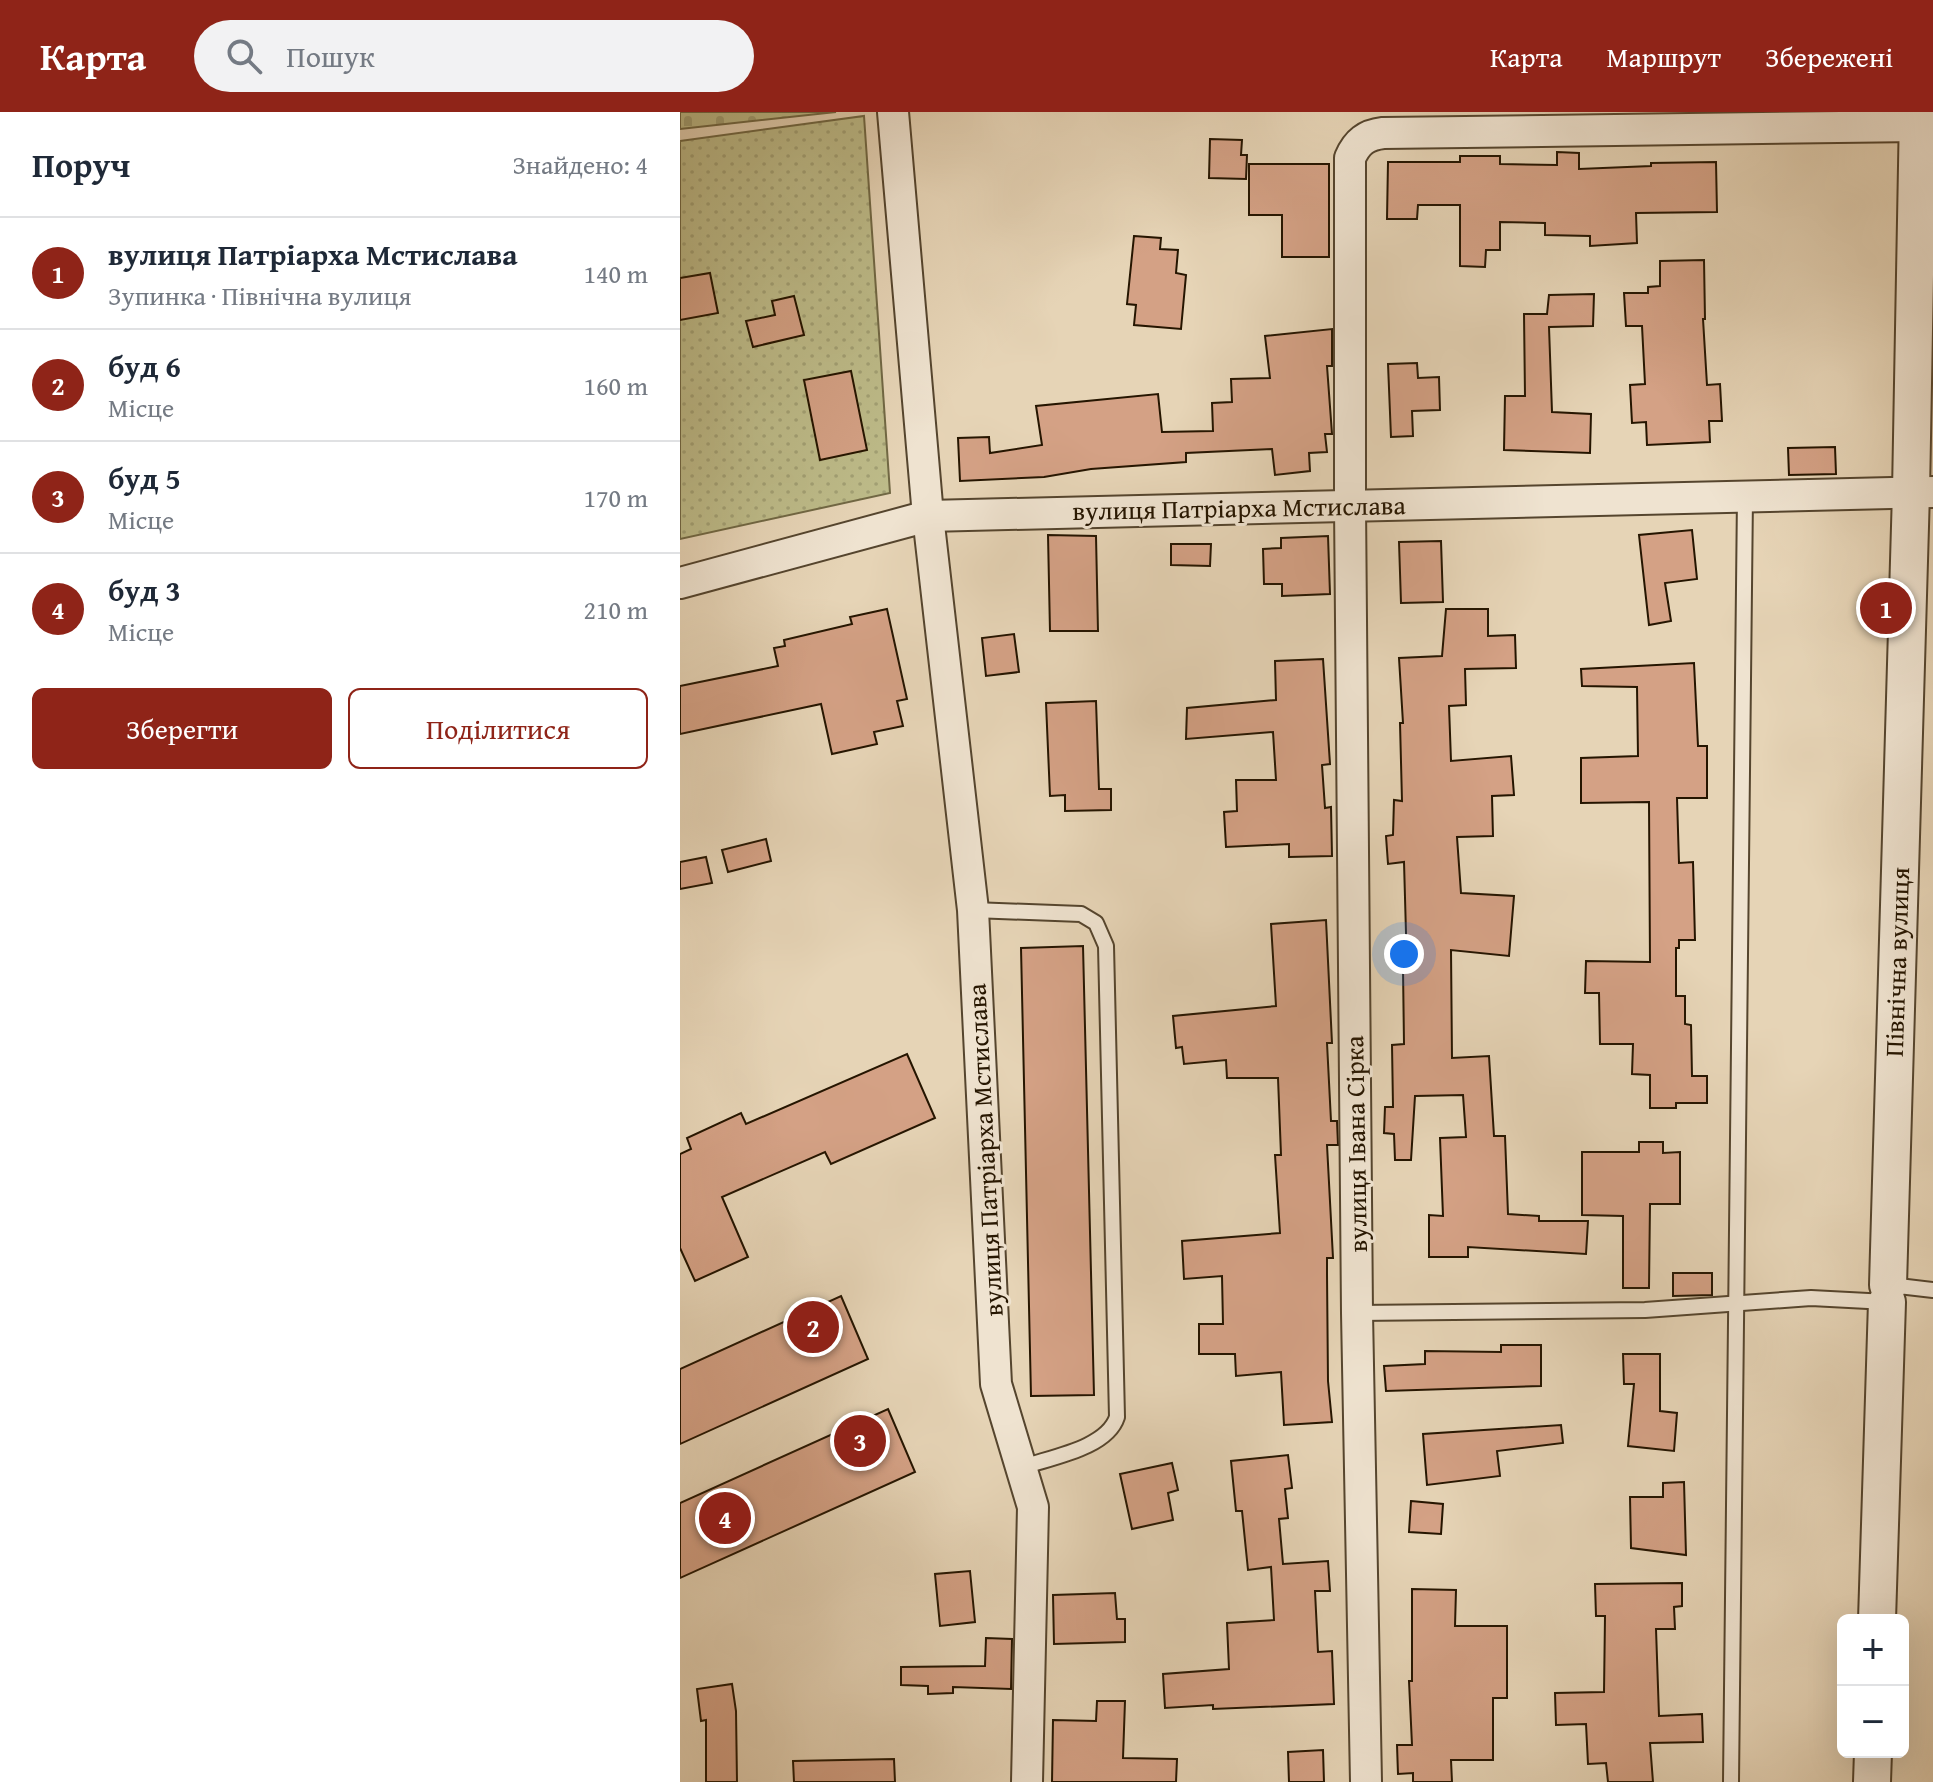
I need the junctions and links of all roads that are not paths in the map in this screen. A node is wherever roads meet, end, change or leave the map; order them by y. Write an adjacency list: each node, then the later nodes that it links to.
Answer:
1 (893, 112): 6 (street, вулиця Патріарха Мстислава)
2 (1918, 119): 3 (street, Північна вулиця); 5 (street, вулиця Івана Сірка)
3 (1922, 492): 4 (street, вулиця Патріарха Мстислава); 10 (street, Північна вулиця)
4 (1745, 496): 5 (street, вулиця Патріарха Мстислава); 11 (lane)
5 (1350, 505): 6 (street, вулиця Патріарха Мстислава); 12 (street, вулиця Івана Сірка)
6 (928, 516): 7 (street); 8 (street, вулиця Патріарха Мстислава)
7 (680, 583)
8 (973, 910): 13 (street, вулиця Патріарха Мстислава); 13 (lane)
9 (1933, 1290): 10 (lane)
10 (1888, 1294): 11 (lane); 14 (street, Північна вулиця)
11 (1736, 1303): 12 (lane); 18 (lane)
12 (1357, 1313): 17 (street, вулиця Івана Сірка)
13 (1023, 1467): 16 (street, вулиця Патріарха Мстислава)
14 (1877, 1614)
15 (1873, 1758): 19 (street)
16 (1027, 1782)
17 (1366, 1782)
18 (1731, 1782)
19 (1872, 1782)

